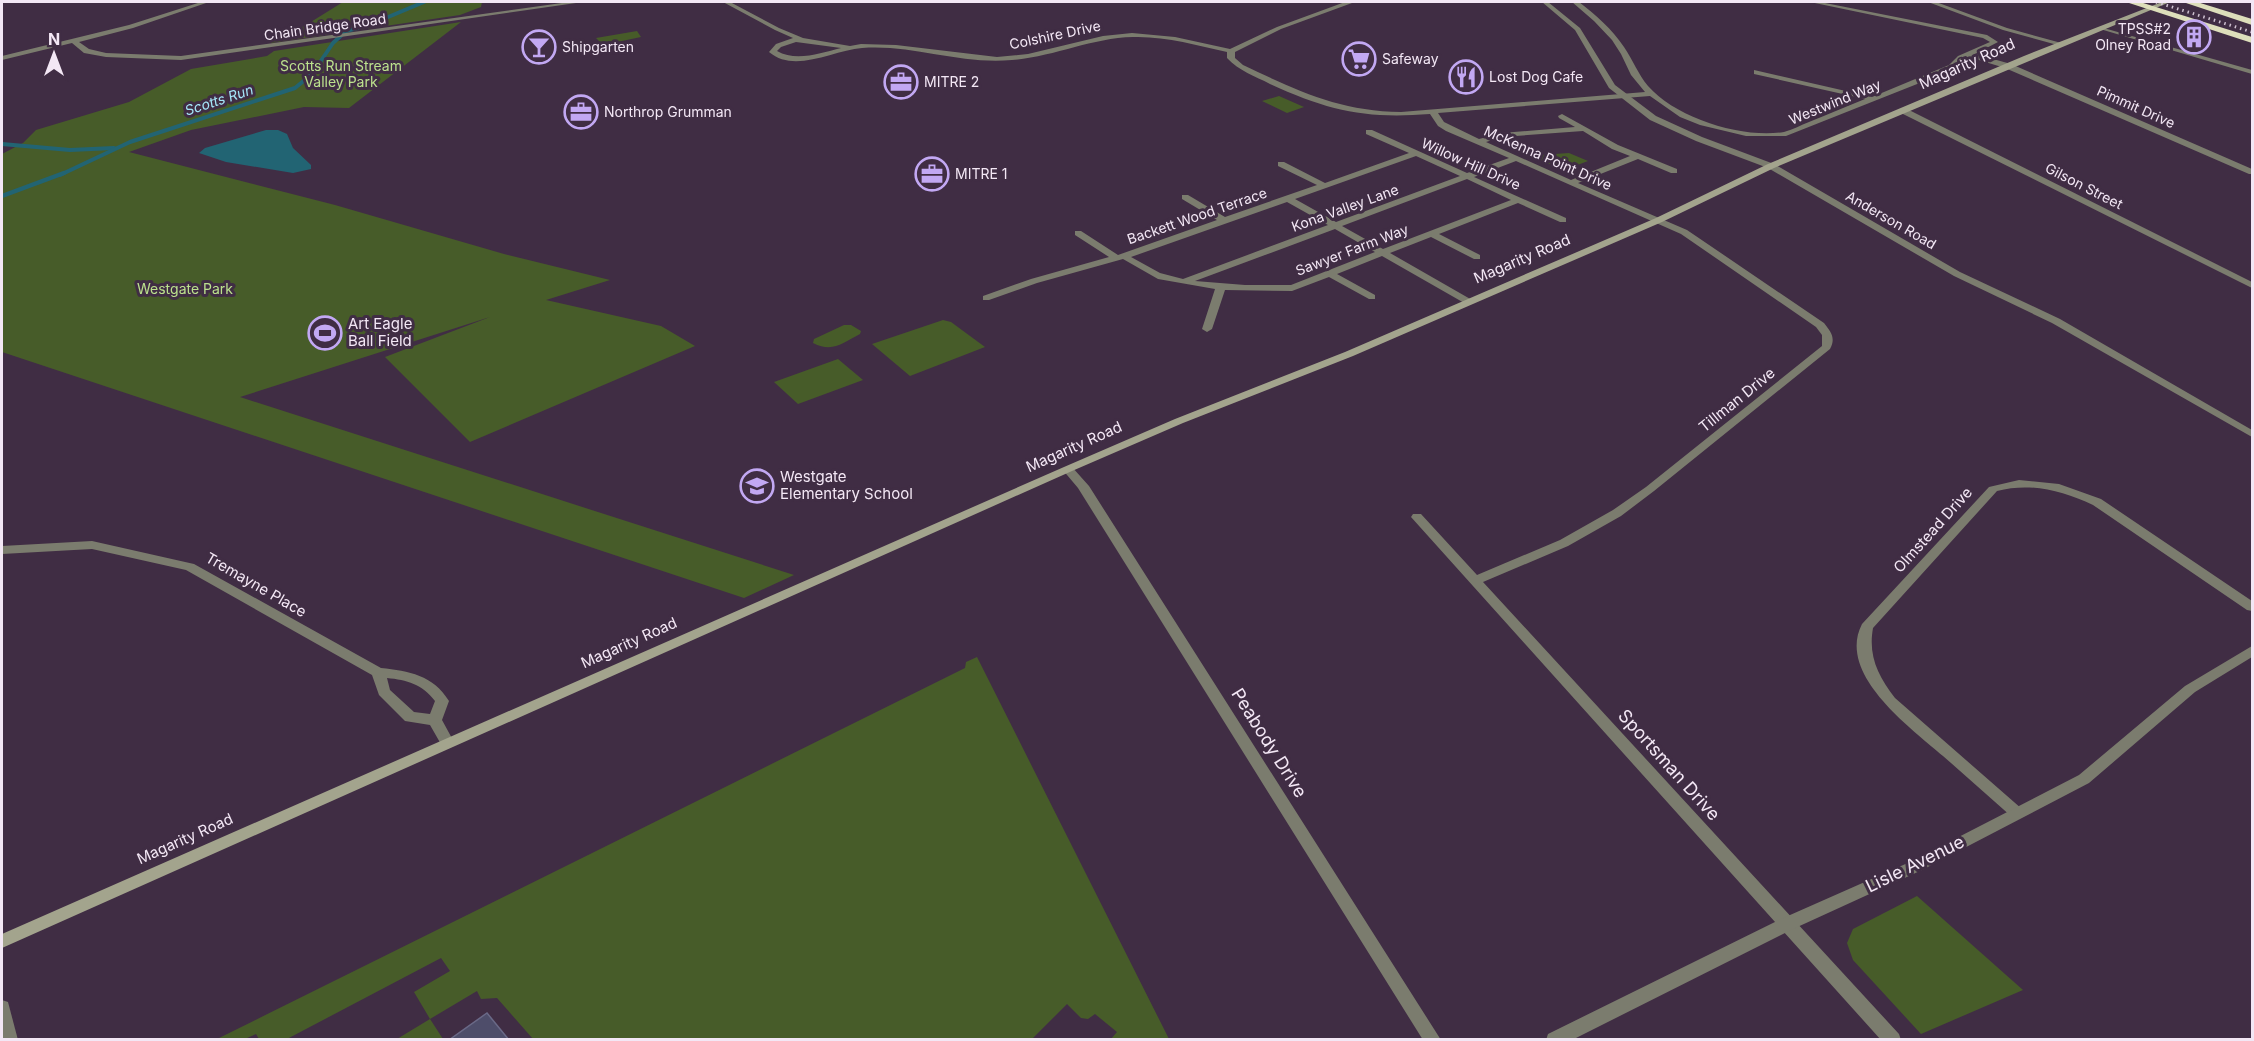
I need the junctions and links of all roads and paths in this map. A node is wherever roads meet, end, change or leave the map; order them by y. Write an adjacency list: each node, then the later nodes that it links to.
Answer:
1 (188, 2): 13 (street)
2 (206, 2): 13 (street)
3 (580, 2): 19 (street, Chain Bridge Road)
4 (726, 2): 16 (street, Colshire Drive)
5 (1350, 2): 24 (street)
6 (1545, 2): 32 (street, Anderson Road)
7 (1575, 2): 31 (street, Westwind Way)
8 (1812, 2): 26 (street, Westwind Way)
9 (1931, 2): 22 (street)
10 (2131, 2): 18 (highway)
11 (2167, 2): 15 (main road, Magarity Road)
12 (2188, 2): 14 (highway)
13 (174, 13): 19 (street)
14 (2253, 22)
15 (2102, 28): 22 (main road, Magarity Road); 30 (street)
16 (777, 29): 17 (street, Colshire Drive); 20 (street, Colshire Drive)
17 (804, 39): 20 (street, Colshire Drive); 21 (street, Colshire Drive)
18 (2253, 40)
19 (75, 42): 27 (street)
20 (780, 44): 25 (street, Colshire Drive)
21 (824, 44): 23 (street, Colshire Drive); 25 (street)
22 (2061, 44): 28 (main road, Magarity Road)
23 (847, 47): 24 (street, Colshire Drive); 25 (street, Colshire Drive)
24 (1231, 51): 34 (street)
25 (821, 53)
26 (1969, 55): 28 (street); 33 (street, Westwind Way)
27 (2, 58)
28 (2008, 66): 35 (main road, Magarity Road); 46 (street, Pimmit Drive)
29 (1757, 72): 33 (street)
30 (2253, 72)
31 (1652, 94): 32 (street); 33 (street, Westwind Way)
32 (1623, 96): 34 (street); 44 (street, Anderson Road)
33 (1873, 99)
34 (1432, 111): 39 (street, McKenna Point Drive)
35 (1904, 111): 44 (main road, Magarity Road); 64 (street, Gilson Street)
36 (1562, 116): 37 (street)
37 (1583, 129): 39 (street); 41 (street)
38 (1369, 132): 40 (street, Willow Hill Drive)
39 (1477, 142): 42 (street, McKenna Point Drive)
40 (1415, 154): 47 (street, Willow Hill Drive); 49 (street, Backett Wood Terrace)
41 (1638, 156): 45 (street); 48 (street)
42 (1514, 159): 47 (street, Kona Valley Lane); 48 (street, McKenna Point Drive)
43 (1281, 164): 49 (street)
44 (1772, 166): 54 (main road, Magarity Road); 70 (street, Anderson Road)
45 (1674, 171)
46 (2253, 172)
47 (1466, 177): 52 (street, Willow Hill Drive); 56 (street, Kona Valley Lane)
48 (1570, 183): 54 (street, McKenna Point Drive)
49 (1325, 186): 51 (street, Backett Wood Terrace)
50 (1185, 197): 55 (street)
51 (1289, 199): 55 (street, Backett Wood Terrace); 56 (street)
52 (1518, 200): 53 (street, Willow Hill Drive); 58 (street, Sawyer Farm Way)
53 (1563, 220)
54 (1659, 220): 68 (main road, Magarity Road); 74 (street, Tillman Drive)
55 (1225, 221): 60 (street, Backett Wood Terrace)
56 (1336, 225): 59 (street); 63 (street, Kona Valley Lane)
57 (1078, 232): 60 (street, Sawyer Farm Way)
58 (1432, 234): 59 (street, Sawyer Farm Way); 61 (street)
59 (1383, 253): 62 (street, Sawyer Farm Way); 68 (street)
60 (1121, 257): 63 (street, Sawyer Farm Way); 67 (street, Backett Wood Terrace)
61 (1477, 257)
62 (1331, 274): 65 (street, Sawyer Farm Way); 66 (street)
63 (1185, 282): 65 (street, Sawyer Farm Way)
64 (2253, 285)
65 (1221, 286): 69 (street)
66 (1372, 297)
67 (986, 298)
68 (1469, 302): 71 (main road, Magarity Road)
69 (1207, 329)
70 (2253, 434)
71 (1068, 469): 79 (main road, Magarity Road); 85 (street, Peabody Drive)
72 (1417, 517): 74 (street, Sportsman Drive)
73 (2, 550): 77 (street, Tremayne Place)
74 (1475, 581): 81 (street, Sportsman Drive)
75 (2253, 607): 80 (street, Olmstead Drive)
76 (2253, 651): 80 (street, Lisle Avenue)
77 (378, 672): 78 (street); 78 (street, Tremayne Place)
78 (435, 720): 79 (street)
79 (447, 742): 82 (main road, Magarity Road)
80 (2017, 813): 81 (street, Lisle Avenue)
81 (1788, 924): 86 (street, Lisle Avenue); 87 (street, Sportsman Drive)
82 (2, 940)
83 (2, 1007): 84 (street)
84 (9, 1040)
85 (1433, 1040)
86 (1554, 1040)
87 (1893, 1040)

